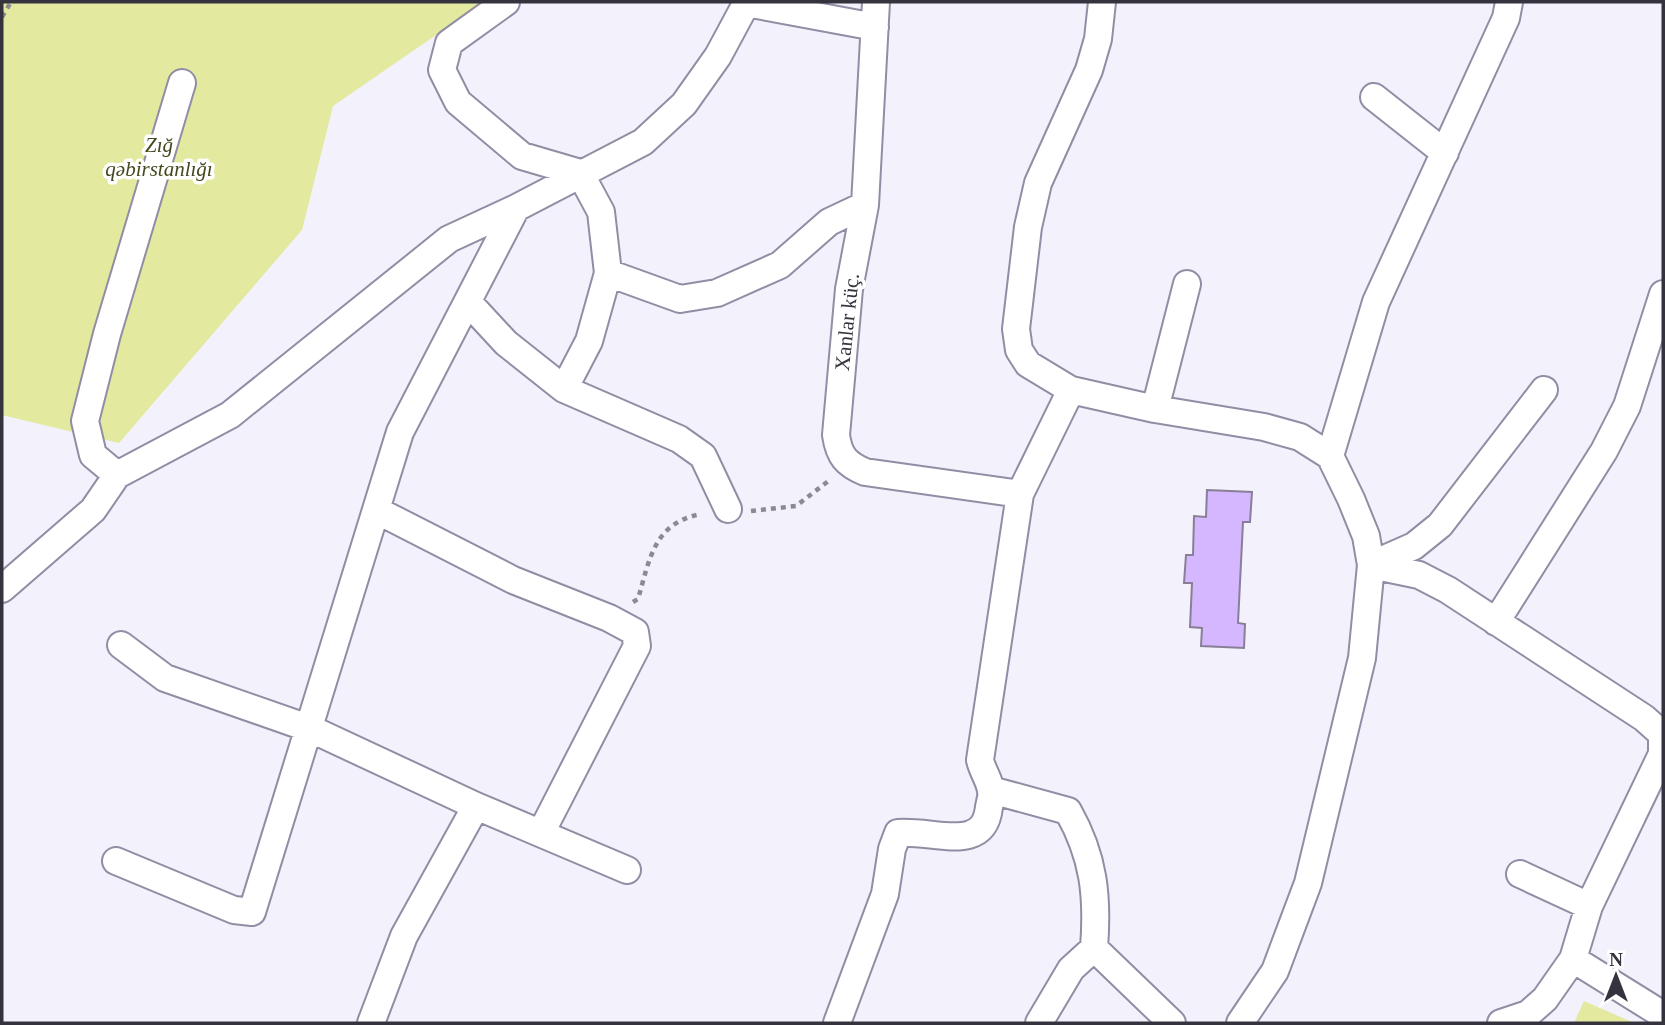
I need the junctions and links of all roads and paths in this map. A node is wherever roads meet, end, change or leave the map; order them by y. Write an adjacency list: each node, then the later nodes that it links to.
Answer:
1 (11, 2): 7 (path)
2 (506, 2): 11 (street)
3 (747, 2): 6 (street); 11 (street)
4 (1102, 2): 19 (street)
5 (1509, 2): 10 (street)
6 (875, 14): 12 (street, Xanlar küç.)
7 (2, 17)
8 (181, 83): 23 (street)
9 (1374, 97): 10 (street)
10 (1445, 153): 22 (street)
11 (580, 173): 13 (street); 14 (street)
12 (865, 205): 14 (street); 24 (street, Xanlar küç.)
13 (516, 208): 17 (street); 23 (street)
14 (608, 273): 18 (street)
15 (1187, 284): 21 (street)
16 (1663, 295): 29 (street)
17 (468, 302): 18 (street); 26 (street)
18 (564, 389): 25 (street)
19 (1071, 390): 21 (street); 24 (street)
20 (1544, 390): 27 (street)
21 (1155, 409): 22 (street)
22 (1330, 456): 27 (street)
23 (117, 475): 28 (street)
24 (1020, 494): 32 (street)
25 (728, 509)
26 (376, 510): 31 (street); 34 (street)
27 (1371, 565): 29 (street); 46 (street)
28 (2, 589)
29 (1496, 622): 38 (street)
30 (121, 645): 31 (street)
31 (311, 729): 33 (street); 35 (street)
32 (991, 790): 39 (street); 43 (street)
33 (476, 806): 34 (street); 42 (street)
34 (541, 833): 36 (street)
35 (116, 860)
36 (627, 870)
37 (1520, 874): 38 (street)
38 (1588, 906): 40 (street)
39 (1094, 948): 44 (street); 45 (street)
40 (1573, 959): 41 (street); 47 (street)
41 (1663, 1015)
42 (371, 1023)
43 (837, 1023)
44 (1039, 1023)
45 (1172, 1023)
46 (1240, 1023)
47 (1501, 1023)

